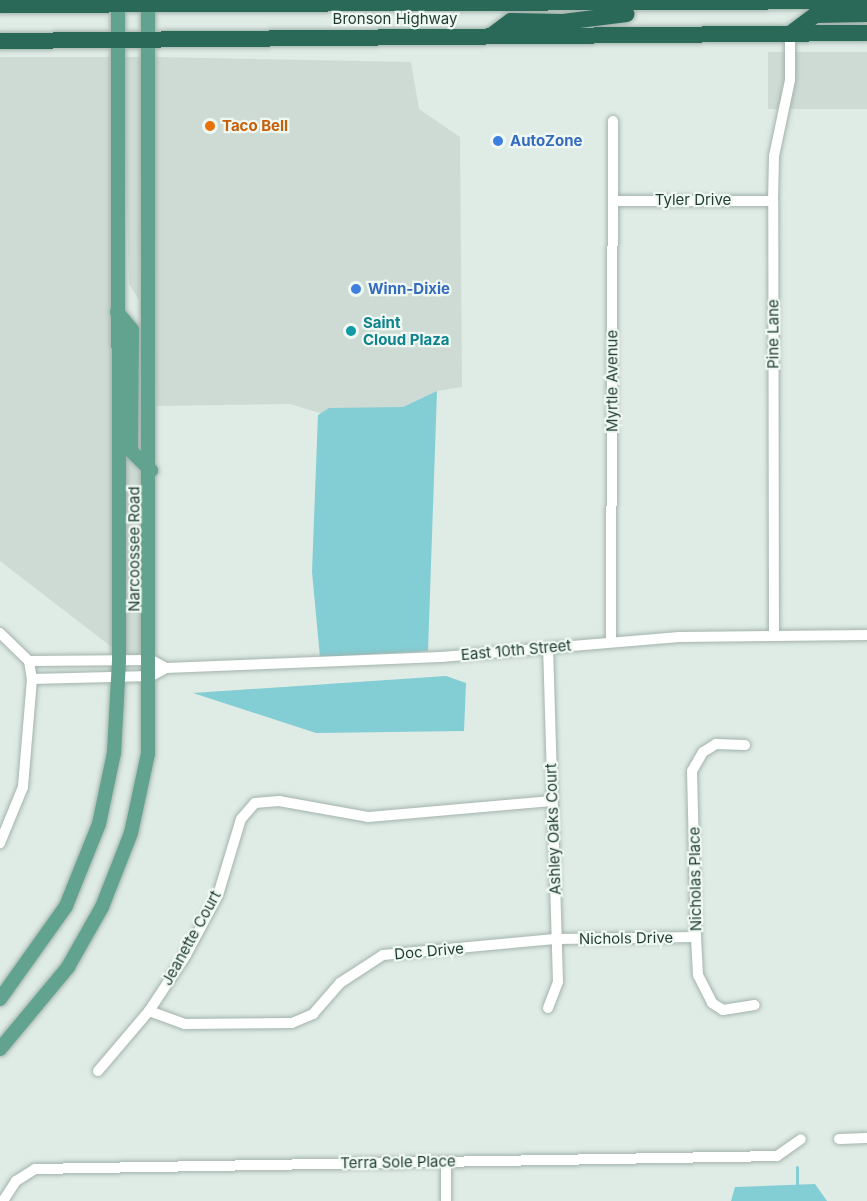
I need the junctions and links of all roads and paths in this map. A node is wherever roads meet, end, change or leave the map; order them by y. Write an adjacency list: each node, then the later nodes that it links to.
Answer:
1 (778, 1): 2 (highway); 4 (highway)
2 (867, 1)
3 (118, 3): 5 (highway); 6 (highway); 13 (main road, Narcoossee Road)
4 (670, 3): 6 (highway); 12 (highway)
5 (0, 4)
6 (148, 4): 14 (main road, Narcoossee Road)
7 (867, 14): 11 (highway)
8 (867, 23): 9 (highway)
9 (845, 33): 10 (highway, Bronson Highway); 11 (highway, Bronson Highway)
10 (867, 33)
11 (790, 34): 12 (highway, Bronson Highway); 18 (street, Pine Lane)
12 (491, 36): 14 (highway, Bronson Highway)
13 (117, 40): 14 (highway, Bronson Highway); 15 (highway, Bronson Highway); 19 (main road, Narcoossee Road)
14 (148, 40): 20 (main road, Narcoossee Road)
15 (0, 41)
16 (613, 121): 17 (street, Myrtle Avenue)
17 (613, 201): 18 (street, Tyler Drive); 24 (street, Myrtle Avenue)
18 (773, 201): 23 (street, Pine Lane)
19 (117, 312): 20 (main road); 28 (main road, Narcoossee Road)
20 (151, 470): 26 (main road, Narcoossee Road)
21 (0, 633): 27 (street)
22 (867, 635): 23 (street, East 10th Street)
23 (774, 636): 24 (street, East 10th Street)
24 (611, 642): 25 (street, East 10th Street)
25 (549, 648): 29 (street, East 10th Street); 34 (street, Ashley Oaks Court)
26 (151, 660): 28 (street); 29 (street); 31 (main road, Narcoossee Road)
27 (29, 661): 28 (street); 32 (street)
28 (119, 661): 30 (main road, Narcoossee Road)
29 (166, 668): 31 (street, East 10th Street)
30 (119, 676): 31 (street, East 10th Street); 32 (street, East 10th Street); 38 (main road, Narcoossee Road)
31 (151, 676): 42 (main road, Narcoossee Road)
32 (32, 679): 35 (street)
33 (745, 745): 36 (street, Nicholas Place)
34 (552, 801): 37 (street, Ashley Oaks Court); 41 (street, Jeanette Court)
35 (0, 843)
36 (696, 937): 37 (street, Nichols Drive); 39 (street, Nicholas Place)
37 (557, 939): 40 (street, Ashley Oaks Court); 41 (street, Doc Drive)
38 (0, 999)
39 (755, 1005)
40 (548, 1008)
41 (149, 1011): 43 (street, Jeanette Court)
42 (0, 1049)
43 (98, 1071)
44 (867, 1138): 46 (street)
45 (801, 1139): 47 (street, Terra Sole Place)
46 (839, 1139)
47 (446, 1162): 48 (street, Terra Sole Place); 49 (street)
48 (3, 1201)
49 (446, 1201)

